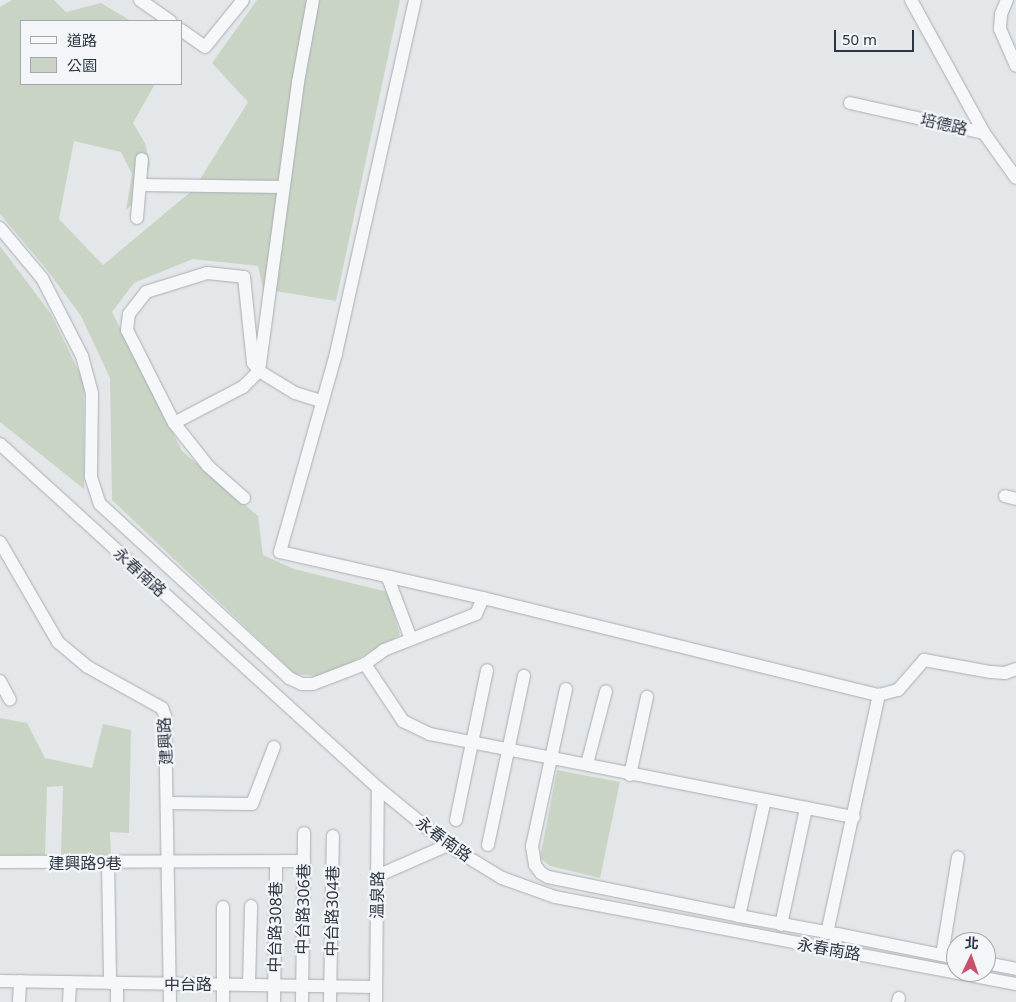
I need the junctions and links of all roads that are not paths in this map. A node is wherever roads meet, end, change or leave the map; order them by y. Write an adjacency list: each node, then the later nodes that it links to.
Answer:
1 (140, 0): 7 (street)
2 (243, 0): 8 (street)
3 (314, 0): 15 (street)
4 (415, 0): 19 (street)
5 (911, 0): 11 (street)
6 (1007, 0): 9 (street)
7 (169, 20)
8 (182, 31)
9 (1016, 66)
10 (850, 103): 11 (street, 培德路)
11 (984, 133): 13 (street, 培德路)
12 (142, 160): 14 (street)
13 (1016, 178)
14 (141, 186): 15 (street); 16 (street)
15 (282, 187): 18 (street)
16 (137, 218)
17 (0, 228): 27 (street)
18 (259, 371): 19 (street); 20 (street); 20 (street)
19 (322, 401): 24 (street)
20 (174, 423): 22 (street)
21 (0, 444): 43 (street, 永春南路)
22 (244, 498)
23 (0, 542): 45 (street, 建興路)
24 (388, 578): 25 (street); 26 (street)
25 (483, 598): 26 (street); 34 (street)
26 (411, 640): 27 (street)
27 (365, 664): 37 (street)
28 (1016, 669): 34 (street)
29 (487, 670): 37 (street)
30 (524, 676): 39 (street)
31 (0, 681): 36 (street)
32 (566, 689): 40 (street)
33 (606, 691): 41 (street)
34 (879, 695): 47 (street)
35 (647, 697): 42 (street)
36 (10, 700)
37 (471, 744): 39 (street); 48 (street)
38 (274, 747): 45 (street)
39 (507, 750): 40 (street); 52 (street)
40 (551, 759): 41 (street); 62 (street)
41 (587, 764): 42 (street)
42 (630, 775): 44 (street)
43 (378, 788): 51 (street, 永春南路); 59 (street, 溫泉路)
44 (765, 800): 46 (street); 62 (street)
45 (168, 803): 56 (street, 建興路)
46 (806, 808): 47 (street); 63 (street)
47 (854, 817): 64 (street)
48 (456, 820)
49 (304, 833): 54 (street, 中台路306巷)
50 (334, 836): 80 (street, 中台路304巷)
51 (448, 845): 59 (street); 65 (street, 永春南路)
52 (488, 845)
53 (958, 857): 66 (street)
54 (304, 861): 56 (street, 建興路9巷); 79 (street, 中台路306巷)
55 (0, 862): 57 (street, 建興路9巷)
56 (169, 862): 57 (street, 建興路9巷); 74 (street, 建興路)
57 (108, 864): 73 (street)
58 (276, 868): 78 (street, 中台路308巷)
59 (377, 876): 81 (street, 溫泉路)
60 (250, 906): 77 (street)
61 (223, 907): 75 (street)
62 (739, 916): 63 (street)
63 (781, 924): 64 (street)
64 (832, 934): 65 (street); 66 (street)
65 (834, 950): 76 (street, 永春南路)
66 (942, 955): 67 (street)
67 (946, 956)
68 (996, 965): 69 (street)
69 (1016, 969)
70 (0, 981): 71 (street, 中台路)
71 (20, 981): 72 (street, 中台路); 82 (street)
72 (70, 982): 73 (street, 中台路); 83 (street)
73 (114, 983): 74 (street, 中台路); 84 (street)
74 (170, 984): 75 (street, 中台路); 85 (street, 建興路)
75 (222, 984): 77 (street, 中台路); 86 (street)
76 (1016, 984)
77 (249, 985): 78 (street, 中台路)
78 (274, 985): 79 (street, 中台路); 87 (street, 中台路308巷)
79 (302, 986): 80 (street, 中台路); 88 (street, 中台路306巷)
80 (331, 986): 81 (street, 中台路); 89 (street, 中台路304巷)
81 (376, 987): 90 (street, 溫泉路)
82 (19, 1002)
83 (69, 1002)
84 (117, 1002)
85 (170, 1002)
86 (223, 1002)
87 (274, 1002)
88 (302, 1002)
89 (330, 1002)
90 (376, 1002)

